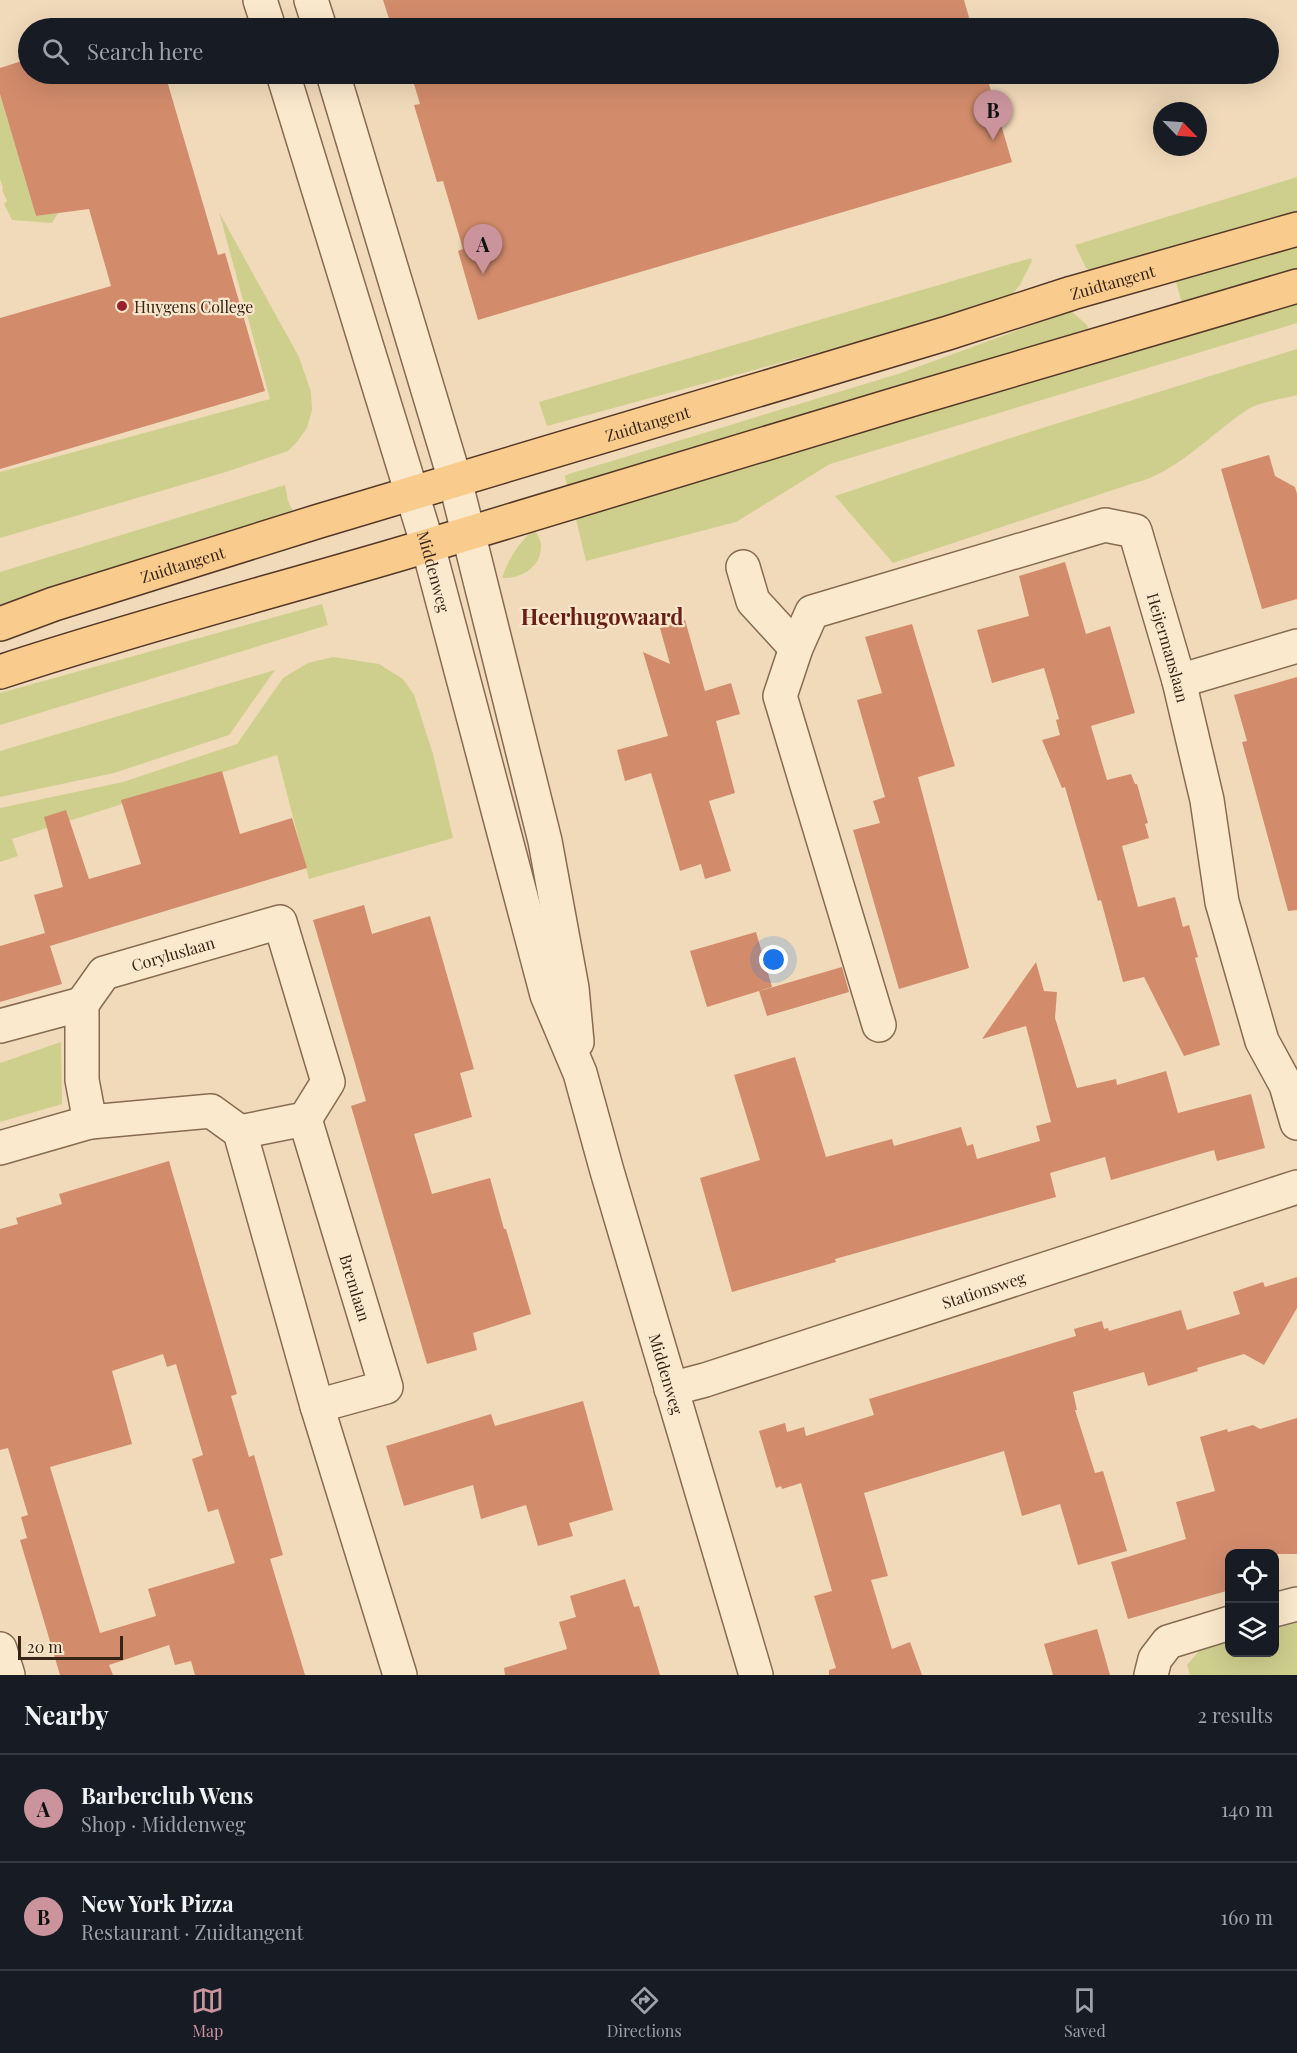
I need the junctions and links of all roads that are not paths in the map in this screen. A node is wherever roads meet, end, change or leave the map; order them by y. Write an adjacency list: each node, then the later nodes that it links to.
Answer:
1 (260, 0): 3 (street)
2 (311, 0): 4 (street)
3 (266, 18)
4 (317, 18)
5 (286, 84): 10 (street, Middenweg)
6 (336, 84): 9 (street, Middenweg)
7 (1297, 229): 9 (main road, Zuidtangent)
8 (1297, 286): 11 (main road)
9 (455, 480): 10 (main road, Zuidtangent); 11 (street, Middenweg)
10 (413, 493): 12 (street, Middenweg); 14 (main road, Zuidtangent)
11 (468, 534): 12 (main road); 22 (street, Middenweg)
12 (428, 546): 17 (main road); 22 (street, Middenweg)
13 (743, 567): 16 (street)
14 (0, 624)
15 (1297, 646): 18 (street)
16 (796, 648): 18 (street, Heijermanslaan); 20 (street, Heijermanslaan)
17 (0, 672)
18 (1179, 681): 25 (street, Heijermanslaan)
19 (82, 1004): 21 (street); 23 (street, Coryluslaan); 24 (street)
20 (879, 1025)
21 (0, 1026)
22 (580, 1073): 29 (street, Middenweg)
23 (304, 1119): 26 (street); 30 (street, Bremlaan)
24 (90, 1122): 26 (street); 27 (street)
25 (1297, 1124)
26 (240, 1132): 30 (street)
27 (0, 1148)
28 (1297, 1187): 29 (street, Stationsweg)
29 (671, 1389): 38 (street, Middenweg)
30 (317, 1406): 37 (street)
31 (1297, 1604): 32 (street)
32 (1279, 1609)
33 (1225, 1625): 35 (street)
34 (0, 1649): 36 (street)
35 (1153, 1667)
36 (8, 1675)
37 (400, 1675)
38 (756, 1675)

